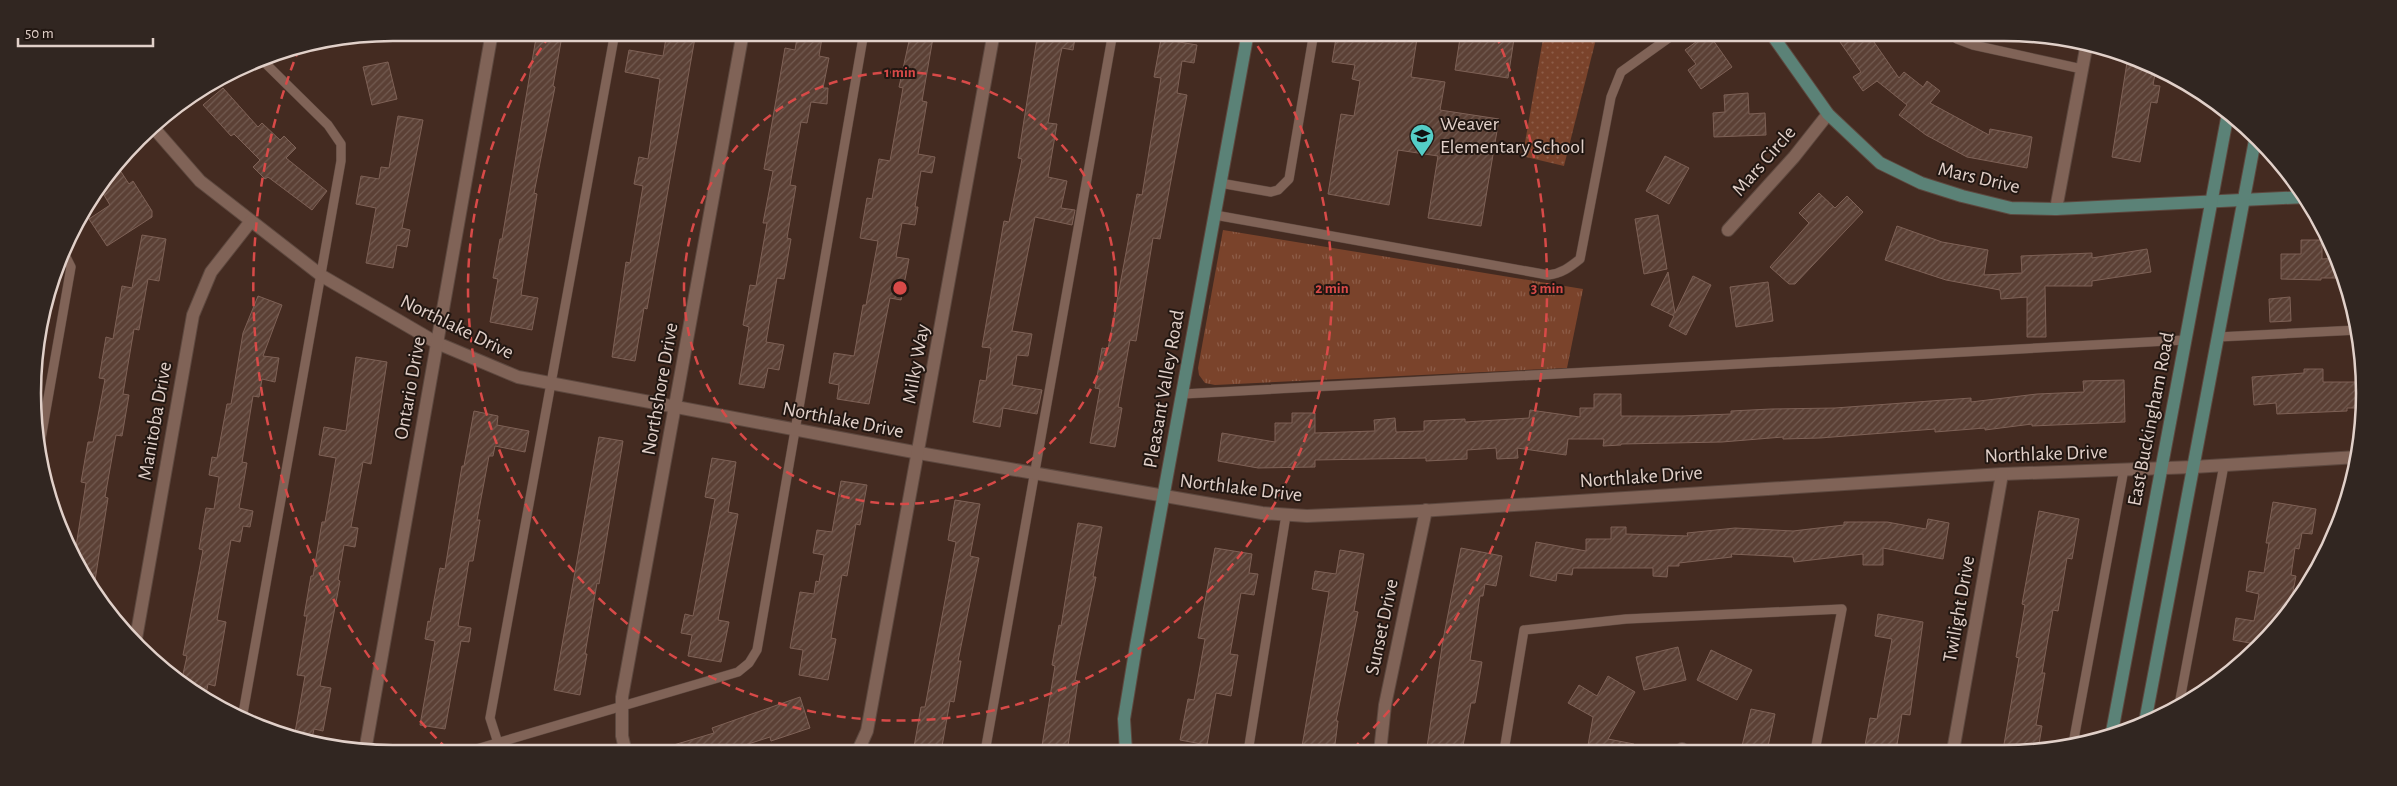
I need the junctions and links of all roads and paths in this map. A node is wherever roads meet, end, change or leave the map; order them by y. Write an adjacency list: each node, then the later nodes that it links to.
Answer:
1 (490, 41): 32 (street, Ontario Drive)
2 (613, 41): 33 (lane)
3 (741, 41): 35 (street, Northshore Drive)
4 (862, 41): 37 (lane)
5 (992, 41): 38 (street, Milky Way)
6 (1111, 41): 44 (lane)
7 (1246, 41): 19 (street, Pleasant Valley Road)
8 (1312, 41): 19 (lane)
9 (1664, 41): 24 (lane)
10 (1776, 41): 15 (street, Mars Drive)
11 (1966, 41): 14 (lane)
12 (2085, 51): 14 (street)
13 (267, 65): 28 (lane)
14 (2082, 69): 23 (street)
15 (1828, 114): 23 (street, Mars Drive); 26 (street, Mars Circle)
16 (2226, 121): 22 (street, East Buckingham Road)
17 (157, 132): 25 (street, Northlake Drive)
18 (2254, 145): 21 (street)
19 (1220, 183): 24 (street, Pleasant Valley Road)
20 (2296, 198): 21 (street, Mars Drive)
21 (2243, 201): 22 (street, Mars Drive); 30 (street)
22 (2211, 202): 23 (street, Mars Drive); 31 (street, East Buckingham Road)
23 (2056, 208)
24 (1215, 215): 34 (street, Pleasant Valley Road)
25 (251, 221): 28 (street, Northlake Drive); 49 (street, Manitoba Drive)
26 (1728, 230)
27 (67, 260): 36 (lane)
28 (322, 276): 32 (street, Northlake Drive); 52 (lane)
29 (2350, 330): 30 (lane)
30 (2218, 337): 41 (street)
31 (2185, 340): 34 (lane); 42 (street, East Buckingham Road)
32 (437, 342): 33 (street, Northlake Drive); 57 (street, Ontario Drive)
33 (551, 384): 35 (street, Northlake Drive); 56 (lane)
34 (1182, 394): 46 (street, Pleasant Valley Road)
35 (676, 408): 37 (street, Northlake Drive); 51 (street, Northshore Drive)
36 (43, 427)
37 (794, 430): 38 (street, Northlake Drive); 51 (lane)
38 (919, 453): 44 (street, Northlake Drive); 60 (street, Milky Way)
39 (2350, 457): 40 (street, Northlake Drive)
40 (2224, 465): 41 (street, Northlake Drive); 50 (lane)
41 (2193, 467): 42 (street, Northlake Drive); 53 (street)
42 (2162, 468): 43 (street, Northlake Drive); 54 (street, East Buckingham Road)
43 (2124, 469): 45 (street, Northlake Drive); 55 (lane)
44 (1034, 474): 46 (street, Northlake Drive); 61 (lane)
45 (2002, 474): 47 (street, Northlake Drive); 67 (street, Twilight Drive)
46 (1164, 497): 48 (street, Northlake Drive); 62 (street, Pleasant Valley Road)
47 (1426, 510): 48 (street, Northlake Drive); 64 (street, Sunset Drive)
48 (1286, 515): 63 (lane)
49 (137, 634)
50 (2181, 698)
51 (622, 708): 56 (lane); 59 (street, Northshore Drive)
52 (243, 711)
53 (2145, 715)
54 (2113, 727)
55 (2074, 738)
56 (498, 743): 58 (lane)
57 (366, 744)
58 (491, 745)
59 (624, 745)
60 (861, 745)
61 (986, 745)
62 (1126, 745)
63 (1249, 745)
64 (1381, 745)
65 (1505, 745): 66 (lane)
66 (1816, 745)
67 (1954, 745)

